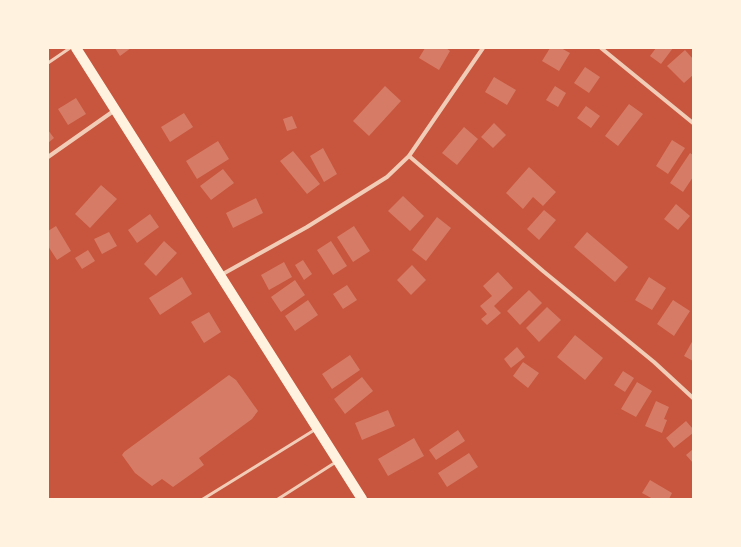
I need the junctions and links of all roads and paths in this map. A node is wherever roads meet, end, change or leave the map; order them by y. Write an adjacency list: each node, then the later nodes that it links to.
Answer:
1 (70, 48): 5 (lane)
2 (76, 48): 6 (main road)
3 (483, 48): 8 (street)
4 (601, 48): 7 (street)
5 (48, 63)
6 (115, 110): 9 (street); 10 (main road)
7 (693, 123)
8 (409, 156): 10 (street); 11 (street)
9 (48, 157)
10 (221, 275): 12 (main road)
11 (693, 398)
12 (317, 428): 13 (main road); 14 (lane)
13 (338, 461): 15 (lane); 16 (main road)
14 (203, 499)
15 (278, 499)
16 (362, 499)

